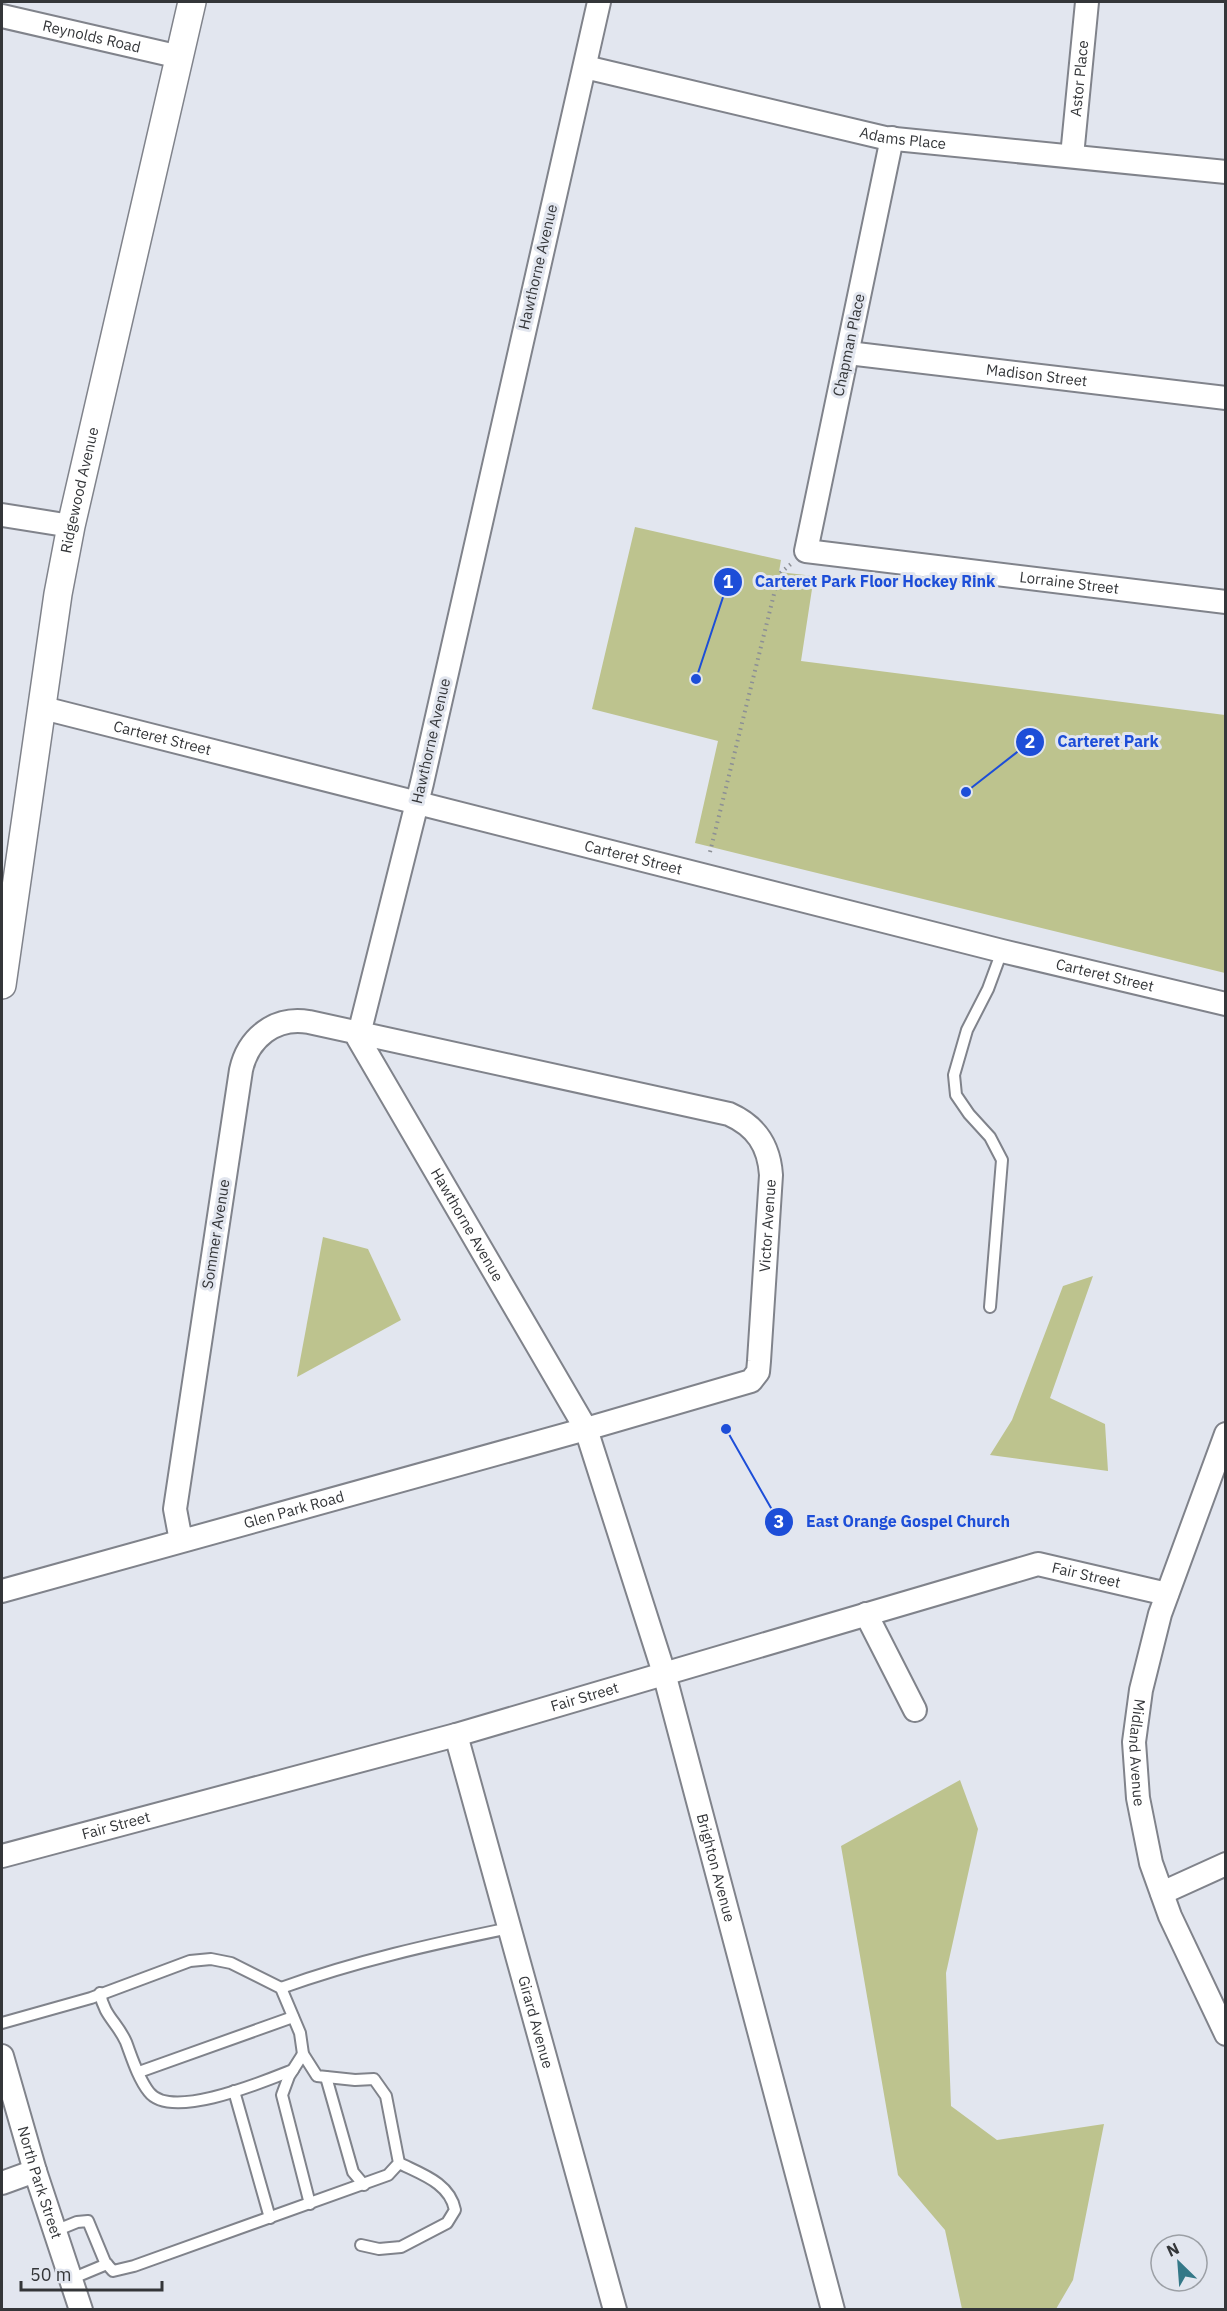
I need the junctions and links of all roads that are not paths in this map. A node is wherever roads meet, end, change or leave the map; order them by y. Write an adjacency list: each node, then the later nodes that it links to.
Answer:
1 (192, 2): 5 (street, Ridgewood Avenue)
2 (599, 2): 6 (street, Hawthorne Avenue)
3 (1087, 2): 8 (street, Astor Place)
4 (2, 16): 5 (street, Reynolds Road)
5 (180, 57): 13 (street, Ridgewood Avenue)
6 (585, 67): 7 (street, Adams Place); 17 (street, Hawthorne Avenue)
7 (892, 138): 8 (street, Adams Place); 10 (street, Chapman Place)
8 (1072, 156): 9 (street, Adams Place)
9 (1226, 172)
10 (848, 353): 11 (street, Madison Street); 14 (street, Chapman Place)
11 (1226, 399)
12 (2, 515): 13 (street)
13 (71, 525): 16 (street, Ridgewood Avenue)
14 (806, 551): 15 (street, Lorraine Street)
15 (1226, 602)
16 (43, 708): 17 (street, Carteret Street); 19 (street, Ridgewood Avenue)
17 (417, 802): 18 (street, Carteret Street); 21 (street, Hawthorne Avenue)
18 (1002, 951): 20 (street, Carteret Street); 22 (lane)
19 (2, 985)
20 (1226, 1004)
21 (359, 1033): 23 (street, Hawthorne Avenue); 23 (street, Victor Avenue); 25 (street, Sommer Avenue)
22 (990, 1307)
23 (586, 1429): 25 (street, Glen Park Road); 29 (street, Brighton Avenue)
24 (1226, 1434): 27 (street, Midland Avenue)
25 (182, 1541): 26 (street, Glen Park Road)
26 (2, 1591)
27 (1167, 1594): 28 (street, Fair Street); 34 (street, Midland Avenue)
28 (866, 1614): 29 (street, Fair Street); 30 (street)
29 (664, 1673): 31 (street, Fair Street); 59 (street, Brighton Avenue)
30 (915, 1710)
31 (456, 1735): 32 (street, Fair Street); 35 (street, Girard Avenue)
32 (2, 1856)
33 (1226, 1864): 34 (street)
34 (1162, 1893): 40 (street, Midland Avenue)
35 (510, 1928): 36 (lane); 58 (street, Girard Avenue)
36 (280, 1988): 37 (lane); 38 (lane)
37 (100, 1993): 39 (lane); 44 (lane)
38 (293, 2017): 41 (lane); 44 (lane)
39 (2, 2023)
40 (1226, 2034)
41 (303, 2054): 43 (lane); 45 (lane)
42 (2, 2056): 48 (street, North Park Street)
43 (293, 2070): 46 (lane); 51 (lane)
44 (139, 2072): 46 (lane)
45 (326, 2077): 47 (lane); 50 (lane)
46 (234, 2091): 52 (lane)
47 (399, 2163): 50 (lane); 54 (lane)
48 (35, 2171): 49 (street); 53 (street, North Park Street)
49 (2, 2182)
50 (364, 2185): 51 (lane)
51 (310, 2204): 52 (lane)
52 (270, 2218): 55 (lane)
53 (55, 2231): 55 (lane); 56 (street, North Park Street)
54 (361, 2245)
55 (108, 2264): 56 (lane)
56 (71, 2279): 57 (street, North Park Street)
57 (81, 2310)
58 (615, 2310)
59 (833, 2310)

